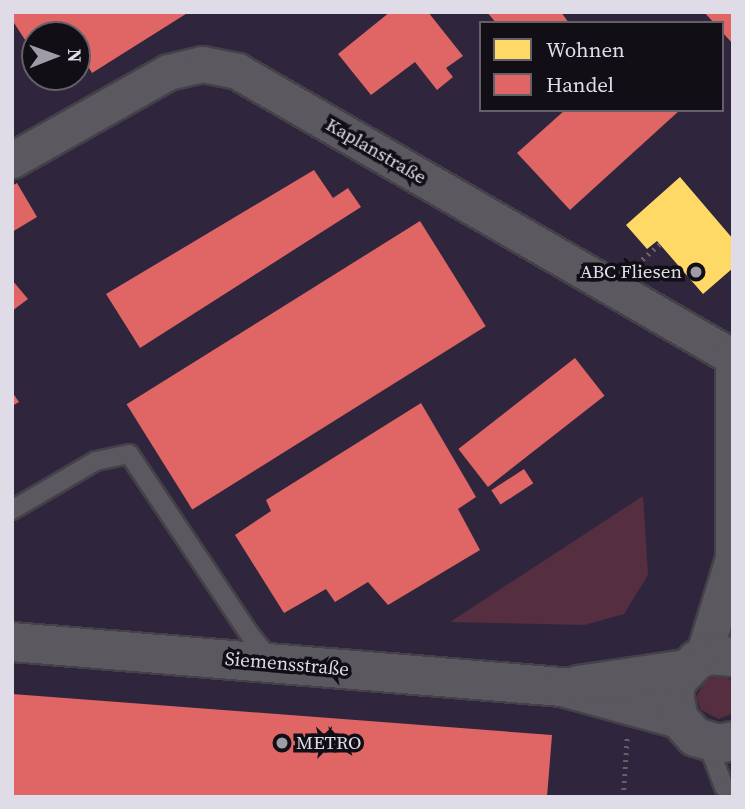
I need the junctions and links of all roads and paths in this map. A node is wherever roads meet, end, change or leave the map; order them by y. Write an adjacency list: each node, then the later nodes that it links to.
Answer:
1 (12, 160): 2 (street, Kaplanstraße)
2 (732, 355): 4 (street, Kaplanstraße)
3 (12, 509): 7 (lane)
4 (733, 558): 6 (street, Kaplanstraße)
5 (12, 642): 7 (street, Siemensstraße)
6 (707, 661): 8 (street, Siemensstraße); 10 (street)
7 (275, 663): 8 (street, Siemensstraße)
8 (562, 687): 10 (street, Siemensstraße)
9 (628, 729): 12 (path)
10 (706, 734): 11 (lane)
11 (732, 796)
12 (623, 797)

